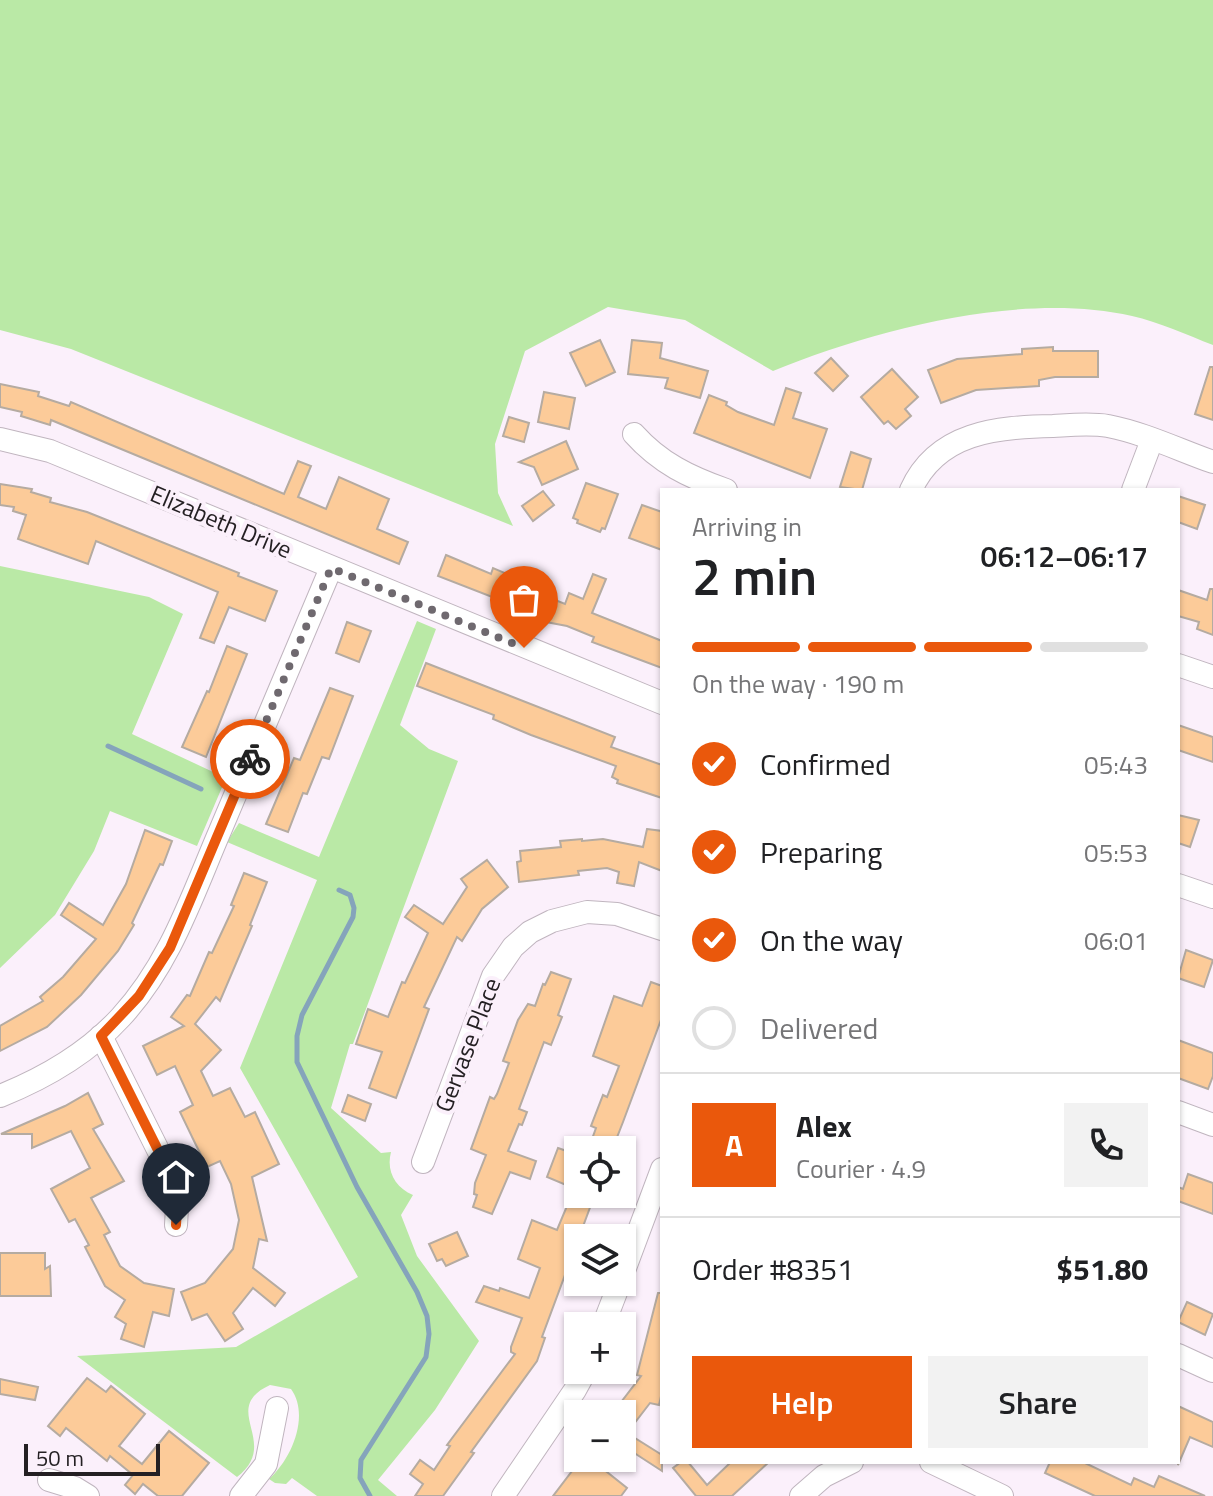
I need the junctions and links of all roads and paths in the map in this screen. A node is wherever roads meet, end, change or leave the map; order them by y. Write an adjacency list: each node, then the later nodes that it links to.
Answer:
1 (634, 434): 5 (street)
2 (0, 439): 8 (street, Elizabeth Drive)
3 (1152, 440): 4 (street); 6 (street); 7 (street)
4 (1213, 462)
5 (721, 488)
6 (912, 488)
7 (1134, 488)
8 (331, 568): 11 (street, Elizabeth Drive); 15 (street)
9 (1180, 666): 10 (street)
10 (1213, 677)
11 (660, 702)
12 (1180, 886): 13 (street)
13 (1213, 897)
14 (660, 928): 19 (street, Gervase Place)
15 (101, 1036): 16 (street); 21 (street)
16 (0, 1096)
17 (1180, 1113): 18 (street)
18 (1213, 1125)
19 (423, 1162)
20 (660, 1174): 22 (street)
21 (176, 1225)
22 (636, 1239)
23 (1180, 1356): 24 (street)
24 (1213, 1371)
25 (578, 1384): 32 (street)
26 (277, 1408): 31 (street)
27 (848, 1464): 33 (street)
28 (935, 1464): 34 (street)
29 (49, 1480): 30 (street)
30 (88, 1496)
31 (241, 1496)
32 (503, 1496)
33 (801, 1496)
34 (1002, 1496)

